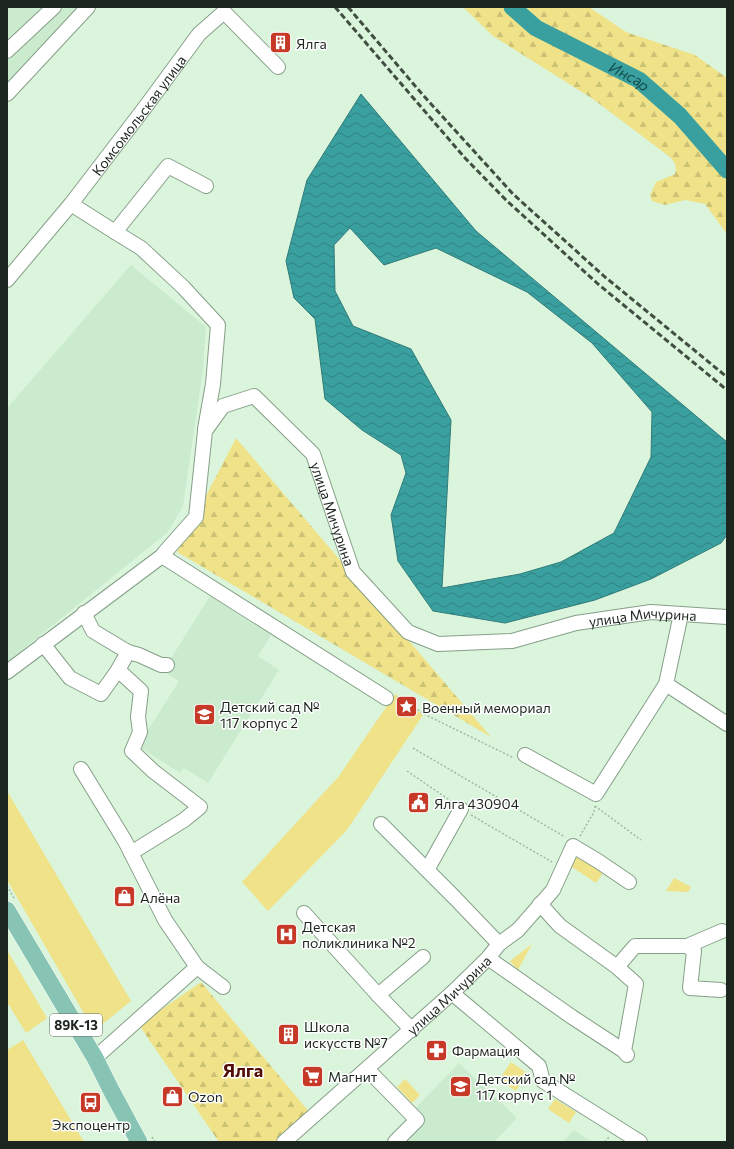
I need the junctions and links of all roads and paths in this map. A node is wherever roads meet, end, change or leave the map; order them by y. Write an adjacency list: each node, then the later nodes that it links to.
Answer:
1 (54, 7): 4 (street)
2 (88, 7): 6 (street)
3 (226, 10): 5 (street, Комсомольская улица); 8 (street, Комсомольская улица)
4 (7, 51)
5 (278, 68)
6 (7, 94)
7 (206, 186): 9 (street)
8 (71, 204): 9 (street); 10 (street, Комсомольская улица)
9 (115, 232): 11 (street)
10 (7, 280)
11 (205, 431): 12 (street, улица Мичурина); 14 (street, улица Мичурина)
12 (162, 556): 13 (street, улица Мичурина); 22 (street)
13 (84, 613): 16 (street, улица Мичурина); 17 (street)
14 (681, 614): 15 (street, улица Мичурина); 21 (street)
15 (727, 617)
16 (43, 644): 19 (street); 20 (street, улица Мичурина)
17 (128, 652): 18 (street); 19 (street)
18 (166, 665)
19 (118, 670): 33 (street)
20 (7, 672)
21 (666, 684): 23 (street); 28 (street)
22 (386, 698)
23 (727, 724)
24 (413, 748): 32 (path)
25 (525, 755): 28 (street)
26 (81, 769): 33 (street)
27 (407, 771): 29 (path)
28 (595, 800): 31 (path); 32 (path)
29 (461, 809): 34 (path); 35 (street)
30 (381, 824): 35 (street)
31 (641, 840)
32 (574, 845): 34 (street, улица Мичурина); 36 (street)
33 (131, 853): 45 (street)
34 (562, 869): 37 (street, улица Мичурина)
35 (426, 870): 41 (street)
36 (629, 882)
37 (540, 904): 41 (street, улица Мичурина); 46 (street)
38 (7, 910): 52 (main road, 89К-13)
39 (304, 913): 50 (street)
40 (722, 931): 42 (street)
41 (499, 944): 44 (street, улица Мичурина)
42 (687, 946): 46 (street); 48 (street)
43 (423, 957): 50 (street)
44 (488, 958): 46 (street); 49 (street, улица Мичурина)
45 (196, 967): 47 (street); 52 (street)
46 (617, 967)
47 (223, 987)
48 (721, 990)
49 (452, 993): 51 (street, улица Мичурина); 57 (street)
50 (378, 995): 51 (street)
51 (412, 1030): 53 (street, улица Мичурина)
52 (95, 1058): 54 (main road, 89К-13)
53 (367, 1069): 55 (street, улица Мичурина); 56 (street)
54 (139, 1142)
55 (284, 1142)
56 (395, 1142)
57 (640, 1142)

